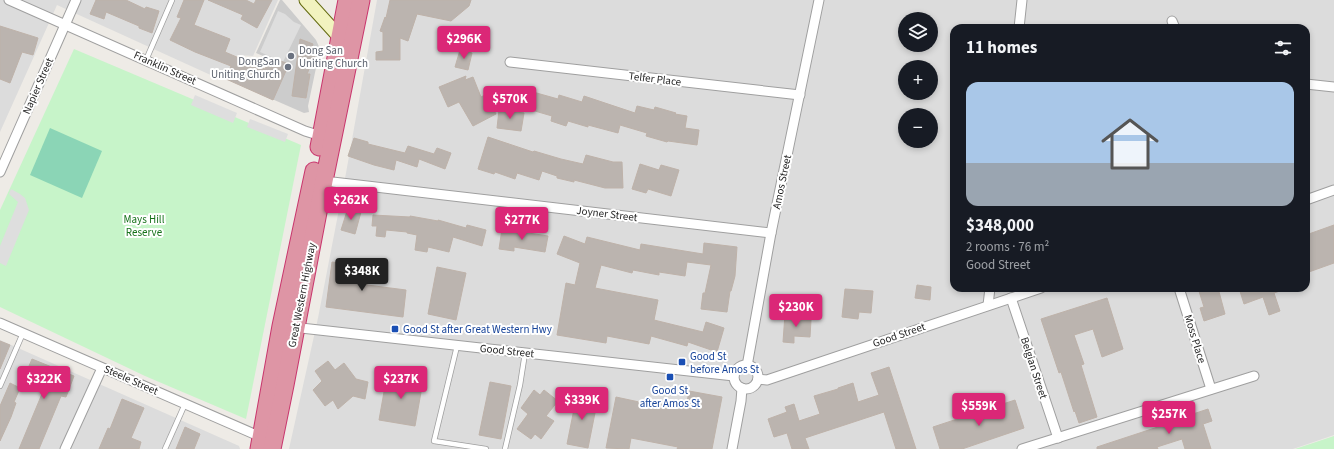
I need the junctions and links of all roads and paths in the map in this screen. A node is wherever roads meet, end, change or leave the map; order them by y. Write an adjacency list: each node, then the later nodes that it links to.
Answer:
1 (9, 0): 10 (street, Franklin Street)
2 (76, 0): 10 (street, Napier Street)
3 (172, 0): 13 (lane)
4 (306, 0): 11 (main road)
5 (347, 0): 11 (highway, Great Western Highway)
6 (361, 0): 12 (highway, Great Western Highway)
7 (816, 0): 17 (street, Amos Street)
8 (1022, 0): 9 (street)
9 (1019, 24)
10 (65, 25): 13 (street, Franklin Street); 19 (street, Napier Street)
11 (340, 38): 12 (main road); 18 (highway, Great Western Highway)
12 (351, 51): 20 (highway, Great Western Highway)
13 (146, 60): 18 (street, Franklin Street)
14 (510, 62): 17 (street, Telfer Place)
15 (1310, 84): 16 (street)
16 (1334, 87)
17 (800, 95): 23 (street, Amos Street)
18 (321, 136): 30 (highway, Great Western Highway)
19 (0, 172)
20 (324, 181): 23 (street, Joyner Street); 30 (highway, Great Western Highway)
21 (1334, 190): 22 (street)
22 (1310, 199)
23 (771, 233): 34 (street, Amos Street)
24 (990, 292): 28 (street)
25 (1029, 292): 27 (street, Good Street)
26 (1180, 292): 41 (street, Moss Place)
27 (1011, 298): 28 (street, Good Street); 43 (street, Belgian Street)
28 (988, 305): 38 (street, Good Street)
29 (0, 323): 31 (street, Steele Street)
30 (288, 327): 32 (street, Good Street); 44 (highway, Great Western Highway)
31 (23, 333): 35 (street, Steele Street); 39 (lane)
32 (457, 346): 33 (street, Good Street); 47 (lane)
33 (525, 353): 36 (street, Good Street); 48 (lane)
34 (747, 366): 36 (street); 38 (street)
35 (102, 368): 42 (street, Steele Street); 45 (street)
36 (734, 376): 40 (street)
37 (1254, 376): 41 (street)
38 (758, 379): 40 (street)
39 (0, 386)
40 (742, 388): 49 (street)
41 (1211, 390): 43 (street)
42 (185, 404): 44 (street, Steele Street); 46 (lane)
43 (1058, 438): 50 (street)
44 (264, 445)
45 (66, 449)
46 (165, 449)
47 (486, 449)
48 (504, 449)
49 (732, 449)
50 (1022, 449)

